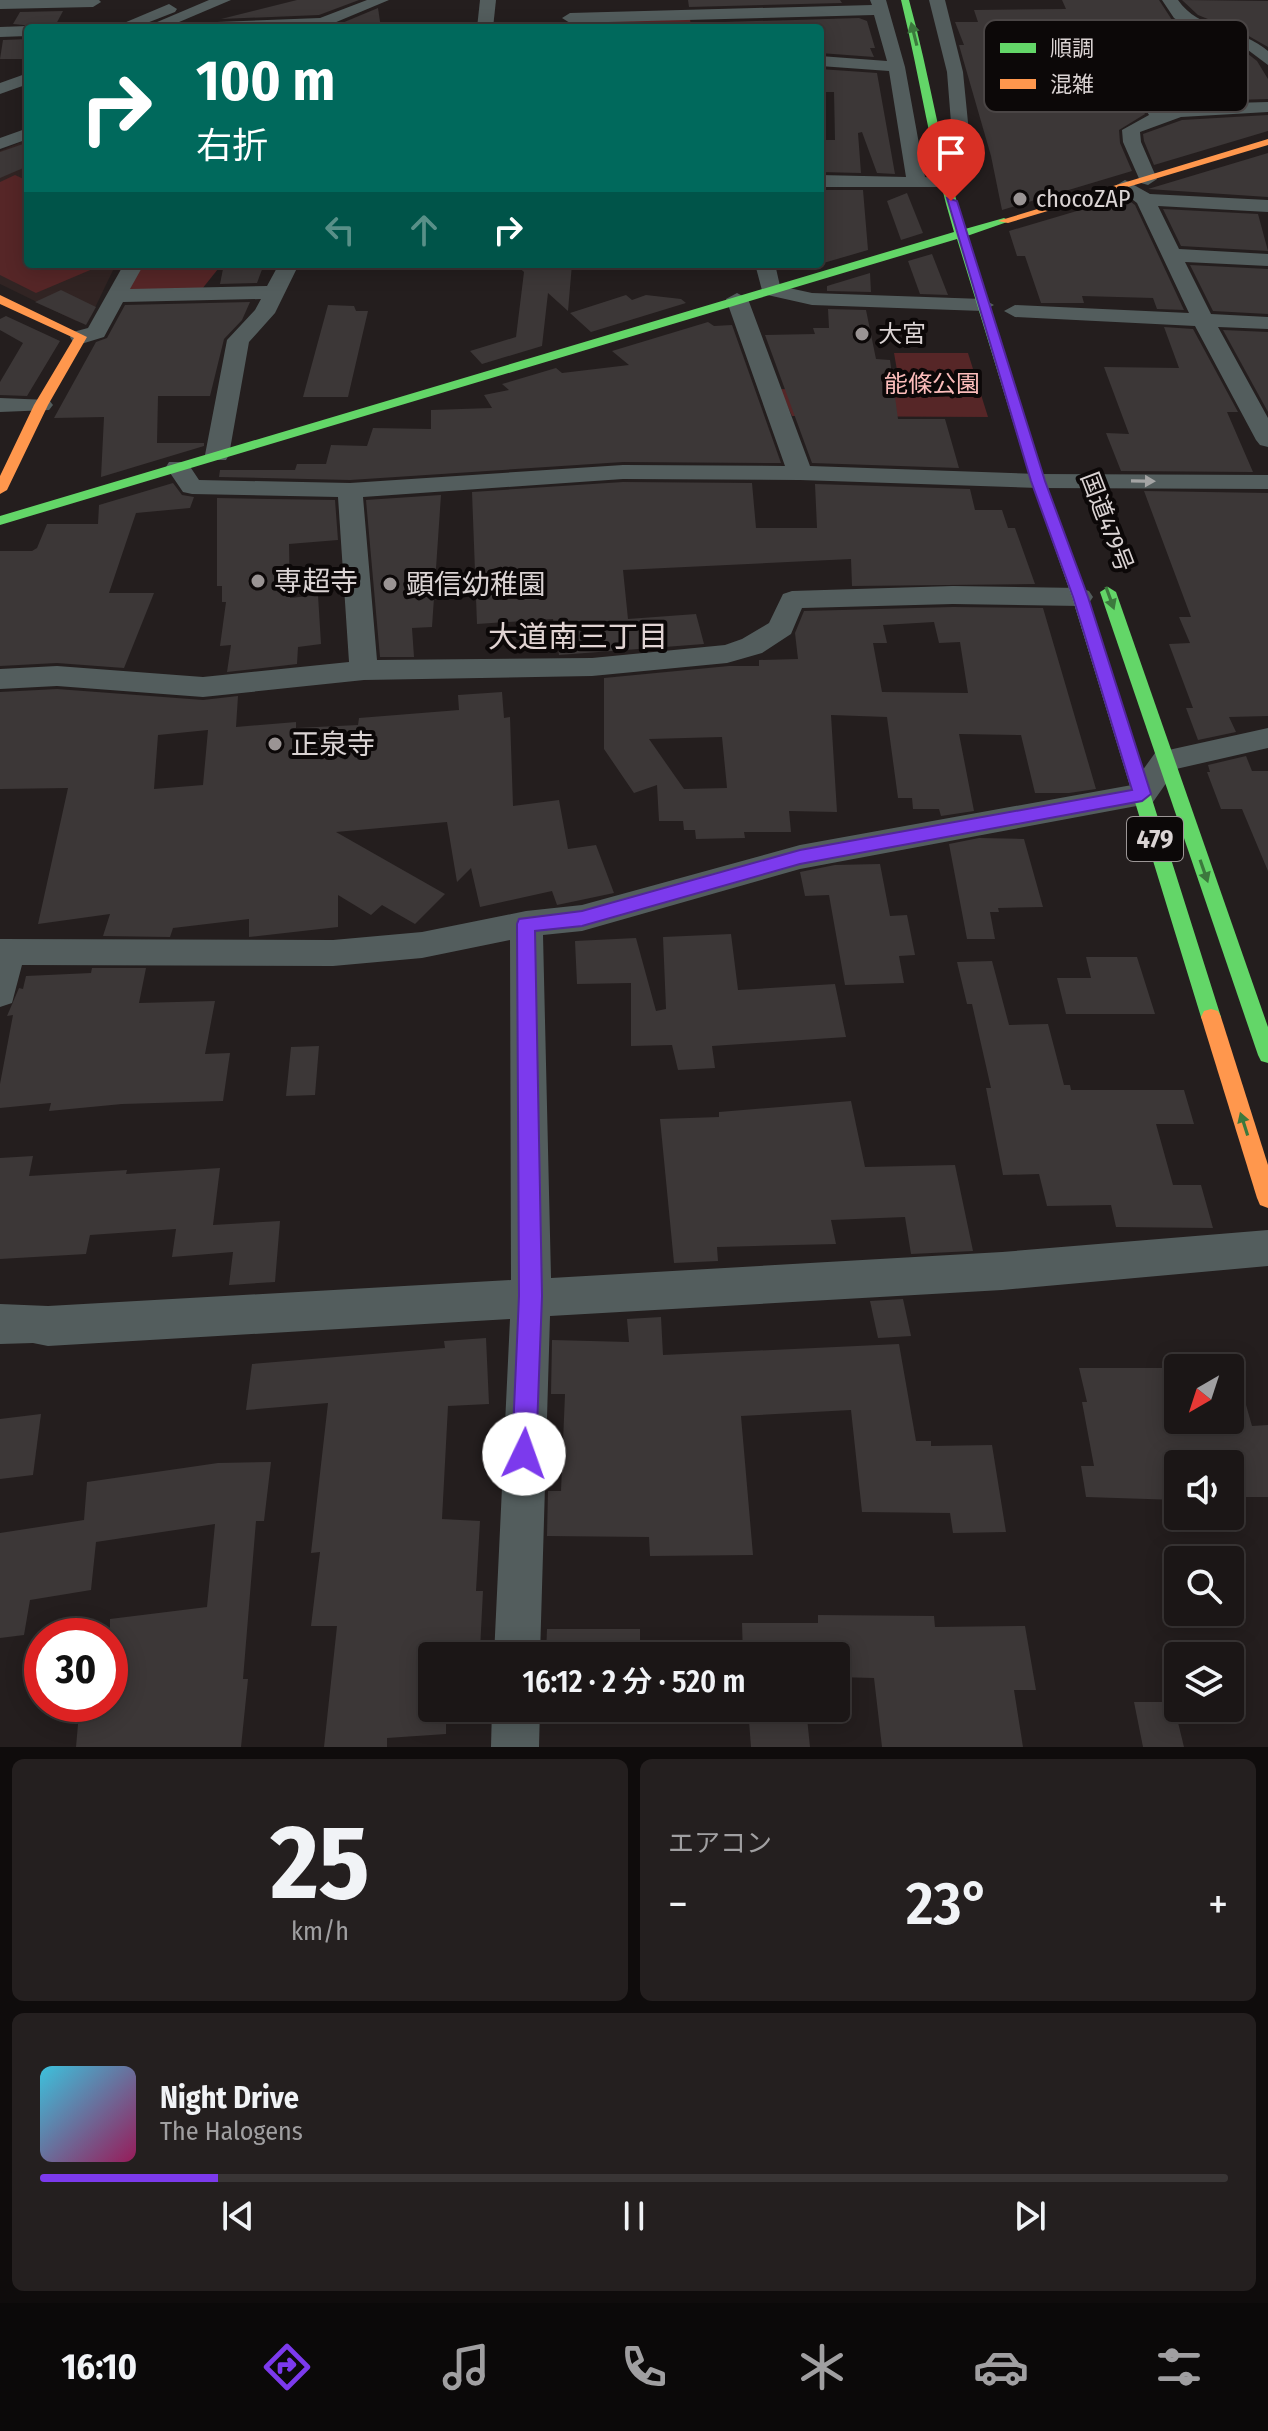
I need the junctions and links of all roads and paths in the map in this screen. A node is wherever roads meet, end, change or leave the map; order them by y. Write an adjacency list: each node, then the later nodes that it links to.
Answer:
1 (192, 0): 17 (street)
2 (223, 0): 17 (street)
3 (381, 0): 18 (street)
4 (488, 0): 19 (street)
5 (581, 0): 16 (street)
6 (905, 0): 27 (main road, 479, one-way to 6)
7 (923, 0): 27 (main road, 479)
8 (937, 0): 39 (street)
9 (1170, 0): 15 (street)
10 (94, 1): 11 (street); 14 (street)
11 (0, 4)
12 (879, 5): 13 (street); 26 (street)
13 (824, 13): 16 (street)
14 (79, 19)
15 (1188, 20)
16 (571, 23)
17 (160, 24)
18 (327, 24)
19 (485, 24)
20 (24, 31): 21 (street)
21 (0, 32)
22 (1248, 43): 24 (street)
23 (824, 60): 26 (street)
24 (1268, 60)
25 (24, 66): 28 (street)
26 (897, 67): 41 (street)
27 (931, 71): 39 (main road, 479); 42 (main road, 479)
28 (0, 75)
29 (24, 80): 30 (street)
30 (0, 89)
31 (1268, 107): 32 (street)
32 (1248, 108)
33 (1156, 112): 35 (street)
34 (1175, 112): 35 (street)
35 (1158, 116): 44 (street)
36 (24, 135): 38 (street)
37 (1268, 142): 44 (main road)
38 (0, 144)
39 (966, 180)
40 (824, 181): 41 (street)
41 (916, 182): 42 (street)
42 (945, 184): 46 (main road, 479)
43 (1125, 186): 44 (street); 46 (main road)
44 (1147, 190): 45 (street); 47 (street)
45 (1268, 206)
46 (963, 234): 52 (main road); 58 (main road, 479)
47 (1172, 255): 48 (street); 59 (street)
48 (1268, 260)
49 (132, 268): 54 (street)
50 (287, 268): 53 (street)
51 (766, 268): 52 (street)
52 (770, 290): 56 (main road); 58 (street)
53 (277, 292): 54 (street); 68 (street)
54 (117, 296): 62 (street)
55 (0, 299): 62 (main road)
56 (737, 299): 68 (main road); 70 (street)
57 (1012, 304): 59 (street); 61 (main road)
58 (983, 305): 71 (main road, 479)
59 (1203, 320): 60 (street); 63 (street)
60 (1268, 323)
61 (1020, 334)
62 (81, 337): 66 (main road)
63 (1240, 388): 64 (street); 67 (street)
64 (1268, 389)
65 (0, 405): 66 (street)
66 (41, 405): 73 (main road)
67 (1268, 440)
68 (217, 455): 69 (main road)
69 (178, 467): 74 (street); 75 (main road)
70 (800, 473): 71 (street); 74 (street)
71 (1038, 481): 72 (street, one-way to 72); 77 (main road, 国道479号 / 479)
72 (1268, 482)
73 (0, 490)
74 (350, 490): 78 (street)
75 (0, 521)
76 (1099, 570): 81 (main road, 国道479号 / 479, one-way to 81)
77 (1080, 597): 78 (street); 82 (main road, 国道479号 / 479)
78 (364, 670): 79 (street)
79 (0, 679)
80 (1268, 738): 81 (street)
81 (1166, 761): 82 (street); 86 (main road, 国道479号 / 479, one-way to 86)
82 (1142, 794): 83 (street); 88 (main road, 国道479号 / 479, one-way to 82)
83 (526, 924): 84 (street); 90 (street)
84 (4, 952): 85 (street)
85 (0, 993)
86 (1258, 1000): 87 (main road, 国道479号 / 479)
87 (1268, 1055)
88 (1268, 1198)
89 (1268, 1248): 90 (street)
90 (531, 1296): 91 (street); 92 (street)
91 (0, 1324)
92 (518, 1642)
93 (516, 1722): 94 (street)
94 (515, 1747)

